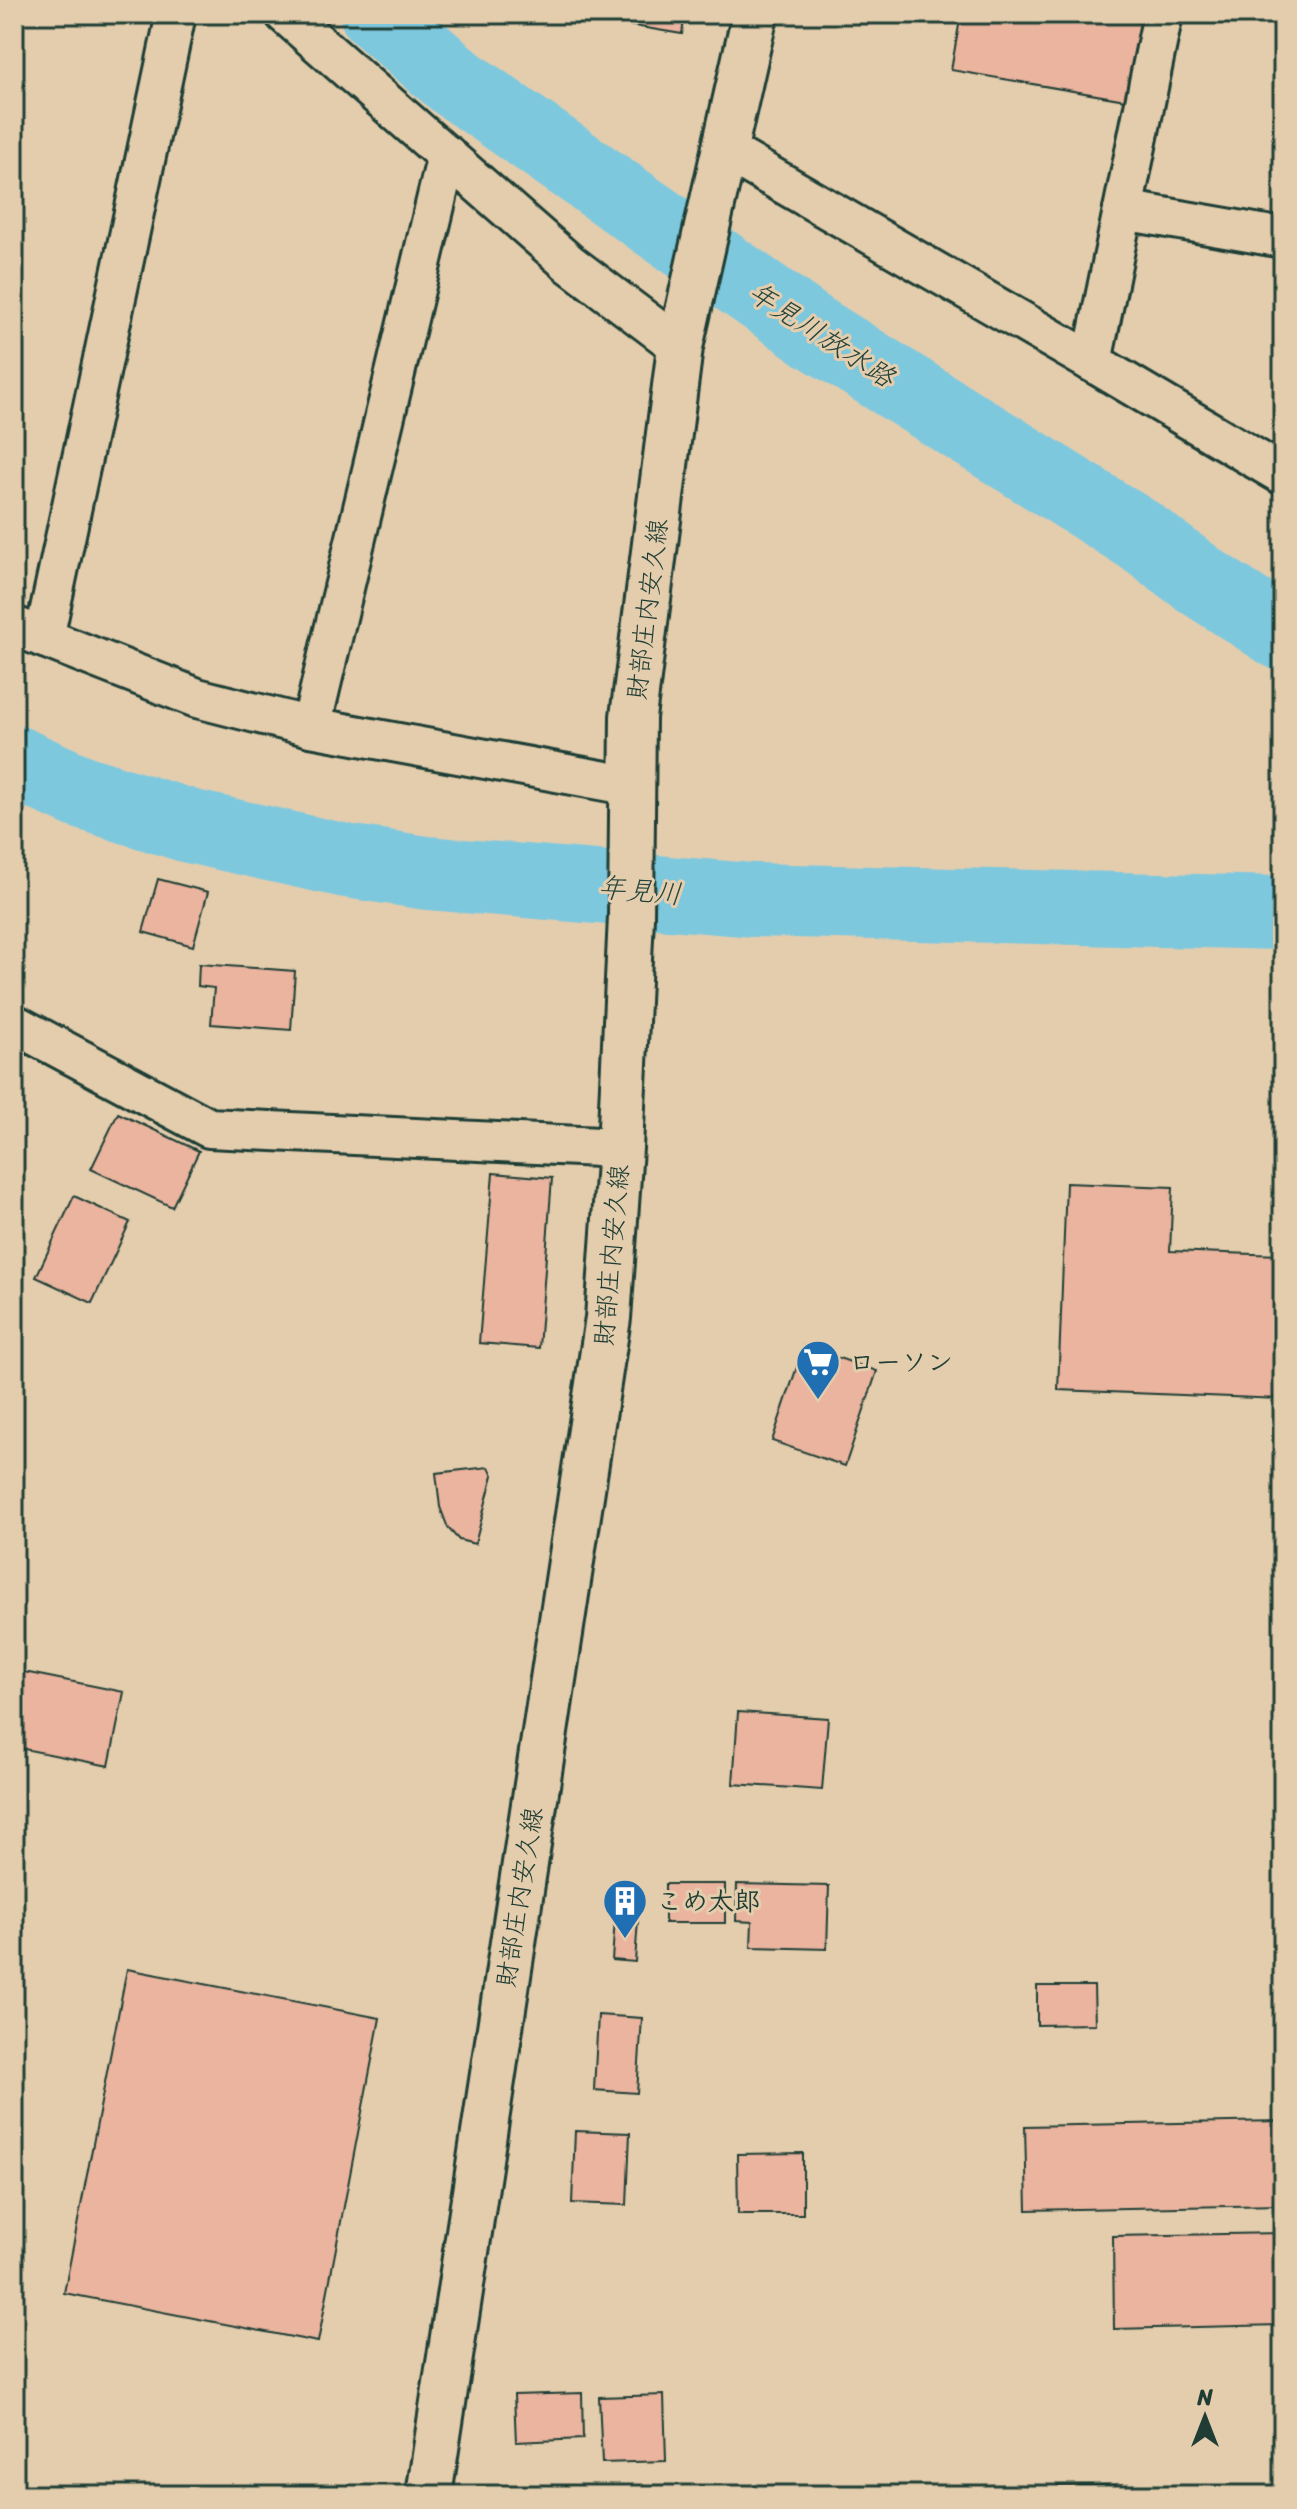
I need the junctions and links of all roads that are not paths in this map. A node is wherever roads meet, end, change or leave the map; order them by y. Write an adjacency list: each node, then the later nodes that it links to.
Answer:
1 (176, 14): 12 (street)
2 (285, 14): 5 (street)
3 (755, 14): 6 (main road, 財部庄内安久線)
4 (1163, 14): 7 (street)
5 (447, 155): 9 (street); 13 (street)
6 (723, 159): 9 (main road, 財部庄内安久線); 10 (street)
7 (1123, 210): 8 (street); 10 (street)
8 (1283, 238)
9 (683, 330): 14 (main road, 財部庄内安久線)
10 (1092, 362): 11 (street)
11 (1283, 475)
12 (29, 632): 13 (street)
13 (311, 727): 14 (street)
14 (633, 801): 16 (main road, 財部庄内安久線)
15 (14, 1024): 16 (street)
16 (620, 1148): 17 (main road, 財部庄内安久線)
17 (429, 2495)

